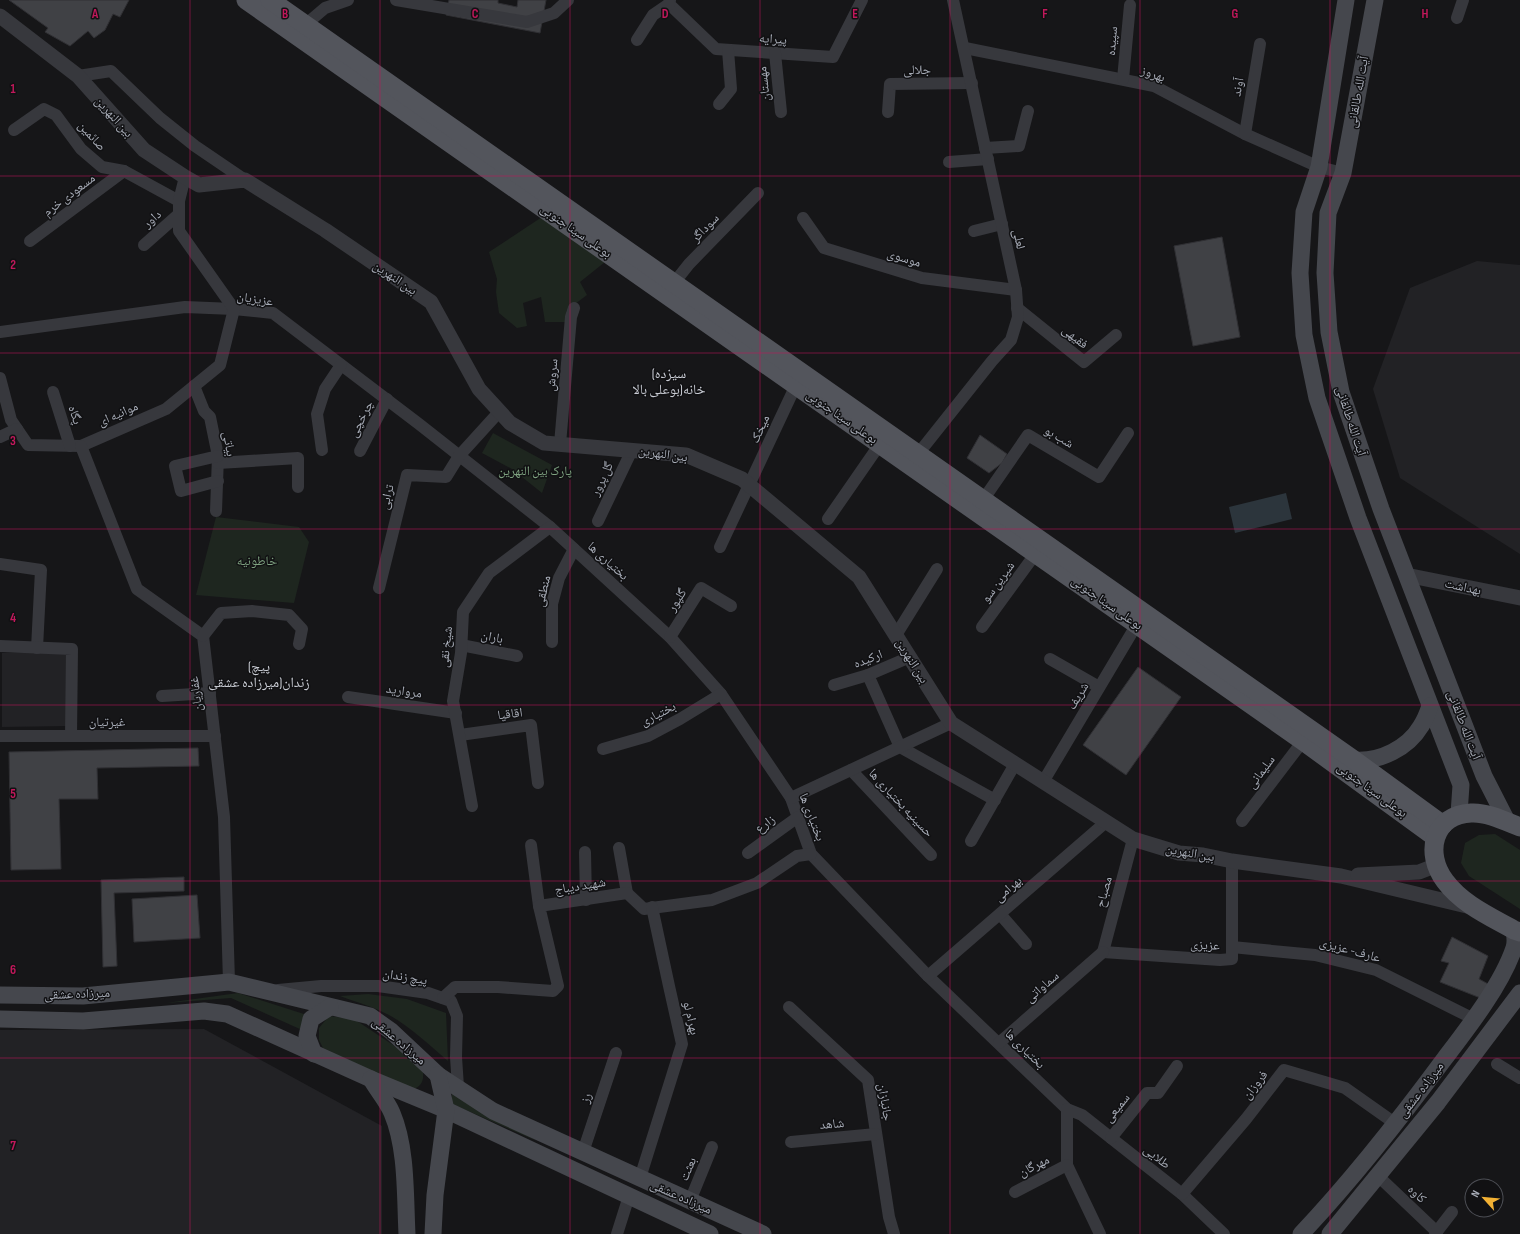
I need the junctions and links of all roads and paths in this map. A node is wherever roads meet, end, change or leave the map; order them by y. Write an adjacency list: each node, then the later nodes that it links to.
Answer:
1 (246, 0): 55 (main road, بوعلی سینا جنوبی)
2 (270, 0): 15 (main road, بوعلی سینا جنوبی)
3 (348, 0): 15 (street)
4 (396, 0): 5 (street)
5 (568, 0)
6 (862, 0): 20 (street, پیرایه)
7 (953, 0): 18 (street, لعلی)
8 (1346, 0): 32 (main road, آیت الله طالقانی)
9 (1375, 0): 34 (main road, آیت الله طالقانی)
10 (1463, 0): 14 (street)
11 (670, 2): 16 (street); 19 (street, پیرایه)
12 (1130, 5): 22 (street, سپیده)
13 (0, 16): 21 (street, بین النهرین)
14 (1457, 18)
15 (305, 25): 45 (main road, بوعلی سینا جنوبی)
16 (638, 40)
17 (1260, 44): 29 (street, آوند)
18 (965, 48): 22 (street, بهروز); 23 (street, لعلی)
19 (728, 50): 20 (street, پیرایه); 24 (street)
20 (775, 54): 26 (street, مهستان)
21 (78, 76): 35 (street, بین النهرین); 36 (street)
22 (1123, 79): 29 (street, بهروز)
23 (972, 83): 27 (street, جلالی); 30 (street, لعلی)
24 (719, 104)
25 (1028, 111): 30 (street)
26 (781, 112)
27 (888, 112)
28 (14, 130): 33 (street, صائمین)
29 (1245, 134): 32 (street, بهروز)
30 (987, 153): 31 (street); 41 (street, لعلی)
31 (949, 162)
32 (1319, 167): 34 (street, بهروز); 103 (main road, آیت الله طالقانی)
33 (124, 171): 38 (street, صائمین); 43 (street, مسعودی خرم)
34 (1343, 173): 84 (main road, آیت الله طالقانی)
35 (184, 178): 36 (street, بین النهرین); 38 (street)
36 (245, 180): 58 (street, بین النهرین)
37 (758, 193): 45 (street, سوداگر)
38 (179, 201): 39 (street)
39 (179, 214): 44 (street, داور); 49 (street)
40 (803, 218): 46 (street, موسوی)
41 (1002, 224): 42 (street); 46 (street, لعلی)
42 (974, 231)
43 (30, 241)
44 (144, 244)
45 (674, 283): 68 (main road, بوعلی سینا جنوبی)
46 (1016, 290): 48 (street, لعلی)
47 (574, 308): 62 (street, سروش)
48 (1017, 308): 51 (street, فقیهی); 68 (street, لعلی)
49 (234, 309): 50 (street, عزیزیان); 52 (street, عزیزیان); 54 (street, موانیه ای)
50 (0, 332)
51 (1116, 335)
52 (341, 365): 57 (street, عزیزیان); 65 (street)
53 (0, 378): 59 (street, موانیه ای)
54 (194, 386): 64 (street, موانیه ای); 70 (street, بیاتی)
55 (796, 386): 63 (main road, بوعلی سینا جنوبی); 72 (street, میخک)
56 (53, 392): 64 (street, پگاه)
57 (386, 399): 67 (street, چرخچی); 69 (street, عزیزیان)
58 (499, 412): 62 (street, بین النهرین); 69 (street)
59 (17, 429): 61 (street); 64 (street, موانیه ای)
60 (1128, 433): 74 (street, شب بو)
61 (0, 437)
62 (560, 444): 66 (street, بین النهرین)
63 (880, 444): 76 (street); 81 (main road, بوعلی سینا جنوبی)
64 (76, 446): 90 (street)
65 (322, 450)
66 (632, 450): 72 (street, بین النهرین); 77 (street, گل پرور)
67 (360, 451)
68 (918, 454): 74 (main road, بوعلی سینا جنوبی)
69 (459, 456): 78 (street, بختیاری ها); 85 (street, ترابی)
70 (218, 459): 71 (street, بیاتی); 71 (street); 73 (street)
71 (218, 481): 75 (street, بیاتی)
72 (750, 485): 79 (street, میخک); 91 (street, بین النهرین)
73 (298, 487)
74 (983, 500): 120 (main road, بوعلی سینا جنوبی)
75 (216, 511)
76 (828, 519)
77 (598, 521)
78 (550, 527): 80 (street, بختیاری ها); 95 (street, شیخ نقی)
79 (720, 547)
80 (574, 549): 92 (street, بختیاری ها); 93 (street, منطقی)
81 (1036, 553): 88 (main road, بوعلی سینا جنوبی); 89 (street, شیرین سو)
82 (0, 564): 97 (street)
83 (937, 569): 91 (street)
84 (1406, 575): 86 (street, بهداشت); 101 (main road, آیت الله طالقانی)
85 (379, 588)
86 (1520, 598)
87 (731, 606): 92 (street, گلپور)
88 (1137, 624): 105 (street, شریف); 117 (main road, بوعلی سینا جنوبی)
89 (982, 627)
90 (203, 636): 94 (street); 106 (street, غفاریان)
91 (896, 636): 99 (street, بین النهرین)
92 (670, 637): 107 (street, بختیاری ها)
93 (552, 642)
94 (299, 644)
95 (461, 645): 98 (street, باران); 111 (street, شیخ نقی)
96 (0, 646): 97 (street)
97 (37, 648): 115 (street)
98 (517, 656)
99 (910, 657): 102 (street, ارکیده); 112 (street, بین النهرین)
100 (1050, 659): 105 (street)
101 (1444, 672): 103 (main road); 132 (main road, آیت الله طالقانی)
102 (868, 675): 104 (street, ارکیده); 118 (street)
103 (1421, 682): 110 (main road, آیت الله طالقانی)
104 (834, 685)
105 (1099, 688): 123 (street, شریف)
106 (210, 694): 108 (street); 116 (street, غفاریان)
107 (721, 694): 119 (street, بختیاری); 125 (street, بختیاری ها)
108 (162, 696)
109 (348, 697): 111 (street, مروارید)
110 (1430, 706): 120 (main road); 128 (main road, آیت الله طالقانی)
111 (456, 712): 113 (street, شیخ نقی)
112 (951, 723): 118 (street); 121 (street, بین النهرین)
113 (460, 735): 124 (street, اقاقیا); 127 (street, شیخ نقی)
114 (0, 736): 115 (street, غیرتیان)
115 (71, 736): 116 (street, غیرتیان)
116 (215, 736): 156 (street, غفاریان)
117 (1303, 740): 130 (street, سلیمانی); 133 (main road, بوعلی سینا جنوبی)
118 (900, 747): 122 (street); 126 (street)
119 (603, 749)
120 (1354, 760): 133 (main road, بوعلی سینا جنوبی)
121 (1015, 764): 123 (street, بین النهرین); 126 (street)
122 (851, 770): 125 (street); 141 (street, حسینیه بختیاری ها)
123 (1043, 782): 131 (street, بین النهرین)
124 (538, 783)
125 (791, 798): 129 (street, بختیاری ها)
126 (995, 800): 135 (street)
127 (472, 806)
128 (1459, 814): 132 (main road); 133 (main road)
129 (798, 816): 139 (street, زارع); 140 (street, بختیاری ها)
130 (1242, 821)
131 (1106, 822): 134 (street, بین النهرین); 150 (street, بهرامی)
132 (1513, 824)
133 (1439, 831): 143 (main road)
134 (1133, 839): 142 (street, بین النهرین); 154 (street, مصباح)
135 (971, 841)
136 (531, 845): 147 (street)
137 (619, 848): 145 (street)
138 (585, 852): 146 (street)
139 (748, 853)
140 (811, 854): 148 (street); 155 (street, بختیاری ها)
141 (931, 855)
142 (1232, 861): 144 (street, بین النهرین); 153 (street, عزیزی)
143 (1437, 865): 144 (street); 149 (main road)
144 (1341, 876): 149 (street)
145 (627, 893): 146 (street, شهید دیباج); 148 (street)
146 (586, 900): 147 (street, شهید دیباج)
147 (539, 906): 161 (street, شهید دیباج)
148 (652, 907): 186 (street, بهرام لو)
149 (1473, 907): 151 (main road)
150 (1000, 914): 152 (street); 155 (street, بهرامی)
151 (1517, 931): 165 (main road, میرزاده عشقی)
152 (1026, 944)
153 (1232, 947): 154 (street, عزیزی); 165 (street, عارف- عزیزی)
154 (1103, 952): 167 (street, سماواتی)
155 (928, 976): 167 (street, بختیاری ها)
156 (229, 982): 157 (main road, میرزاده عشقی); 160 (main road, میرزاده عشقی)
157 (267, 991): 161 (street, پیچ زندان); 162 (main road, میرزاده عشقی)
158 (1520, 993): 185 (main road, میرزاده عشقی)
159 (0, 995): 160 (main road, میرزاده عشقی)
160 (83, 996): 166 (main road)
161 (443, 998): 175 (street, پیچ زندان)
162 (330, 1006): 169 (main road); 172 (main road, میرزاده عشقی)
163 (789, 1007): 179 (street, جانبازان)
164 (0, 1019): 166 (main road, میرزاده عشقی)
165 (1474, 1019): 178 (main road, میرزاده عشقی)
166 (82, 1021): 169 (main road, میرزاده عشقی)
167 (999, 1043): 176 (street, بختیاری ها)
168 (616, 1052): 183 (street, رز)
169 (314, 1054): 174 (main road, میرزاده عشقی)
170 (1497, 1064): 173 (street)
171 (1177, 1066): 180 (street, سمیعی)
172 (438, 1074): 175 (main road, میرزاده عشقی); 177 (main road)
173 (1520, 1078)
174 (370, 1079): 177 (main road, میرزاده عشقی); 193 (main road)
175 (458, 1087): 183 (main road, میرزاده عشقی)
176 (1067, 1109): 180 (street, طلایی); 184 (street)
177 (446, 1110): 189 (main road, میرزاده عشقی); 194 (main road)
178 (1396, 1124): 188 (street, فروزان); 201 (main road, میرزاده عشقی)
179 (876, 1134): 181 (street, شاهد); 198 (street, جانبازان)
180 (1111, 1138): 188 (street, طلایی)
181 (791, 1142)
182 (712, 1147): 190 (street, بعثت)
183 (584, 1152): 186 (main road, میرزاده عشقی)
184 (1067, 1165): 187 (street, مهرگان); 199 (street)
185 (1378, 1176): 192 (street, کاوه); 202 (main road, میرزاده عشقی)
186 (640, 1178): 190 (main road, میرزاده عشقی)
187 (1015, 1192)
188 (1182, 1194): 200 (street, طلایی)
189 (629, 1196): 195 (street); 196 (main road, میرزاده عشقی)
190 (690, 1201): 197 (main road, میرزاده عشقی)
191 (1452, 1212): 192 (street)
192 (1436, 1233)
193 (407, 1234)
194 (432, 1234)
195 (617, 1234)
196 (710, 1234)
197 (762, 1234)
198 (894, 1234)
199 (1100, 1234)
200 (1224, 1234)
201 (1301, 1234)
202 (1330, 1234)

